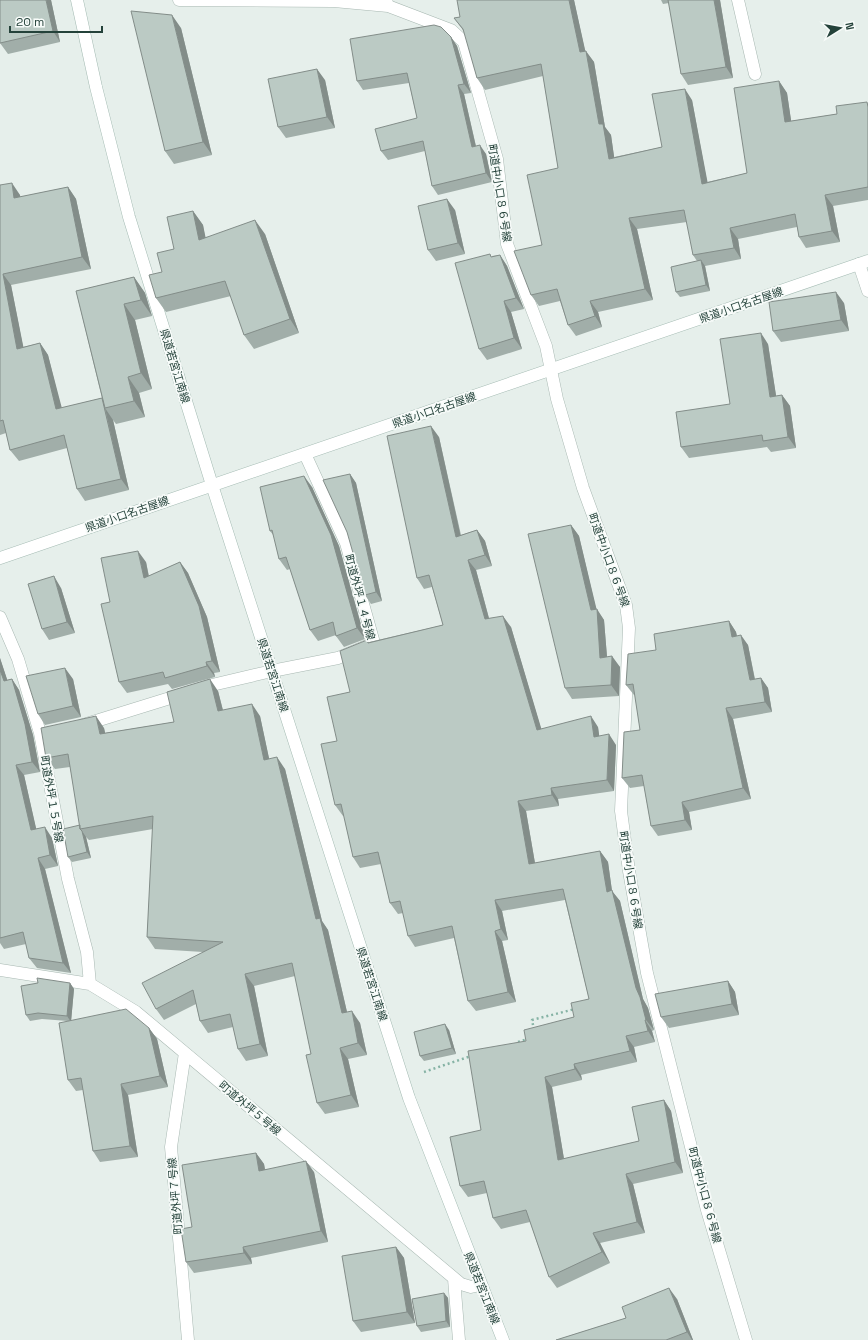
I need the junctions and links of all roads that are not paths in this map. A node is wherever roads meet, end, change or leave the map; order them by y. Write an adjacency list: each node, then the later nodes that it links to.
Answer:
1 (77, 0): 10 (street, 県道若宮江南線)
2 (179, 0): 4 (street, 町道中小口８６号線)
3 (738, 0): 5 (street)
4 (387, 3): 8 (street, 町道中小口８６号線)
5 (755, 74)
6 (864, 263): 7 (street); 8 (street, 県道小口名古屋線)
7 (868, 291)
8 (551, 370): 9 (street, 県道小口名古屋線); 25 (street, 町道中小口８６号線)
9 (305, 454): 10 (street, 県道小口名古屋線); 13 (street, 町道外坪１４号線)
10 (212, 485): 11 (street, 県道小口名古屋線); 13 (street, 県道若宮江南線)
11 (0, 558)
12 (0, 617): 16 (street, 町道外坪１５号線)
13 (272, 671): 14 (street, 町道外坪１４号線); 21 (street, 県道若宮江南線)
14 (68, 729)
15 (54, 731): 16 (street)
16 (40, 734): 18 (street, 町道外坪１５号線)
17 (0, 970): 18 (street, 町道外坪５号線)
18 (90, 984): 19 (street, 町道外坪５号線)
19 (185, 1053): 20 (street, 町道外坪５号線); 22 (street, 町道外坪７号線)
20 (454, 1279): 21 (street, 町道外坪５号線); 23 (street)
21 (480, 1285): 24 (street, 県道若宮江南線)
22 (188, 1340)
23 (459, 1340)
24 (503, 1340)
25 (746, 1340)

